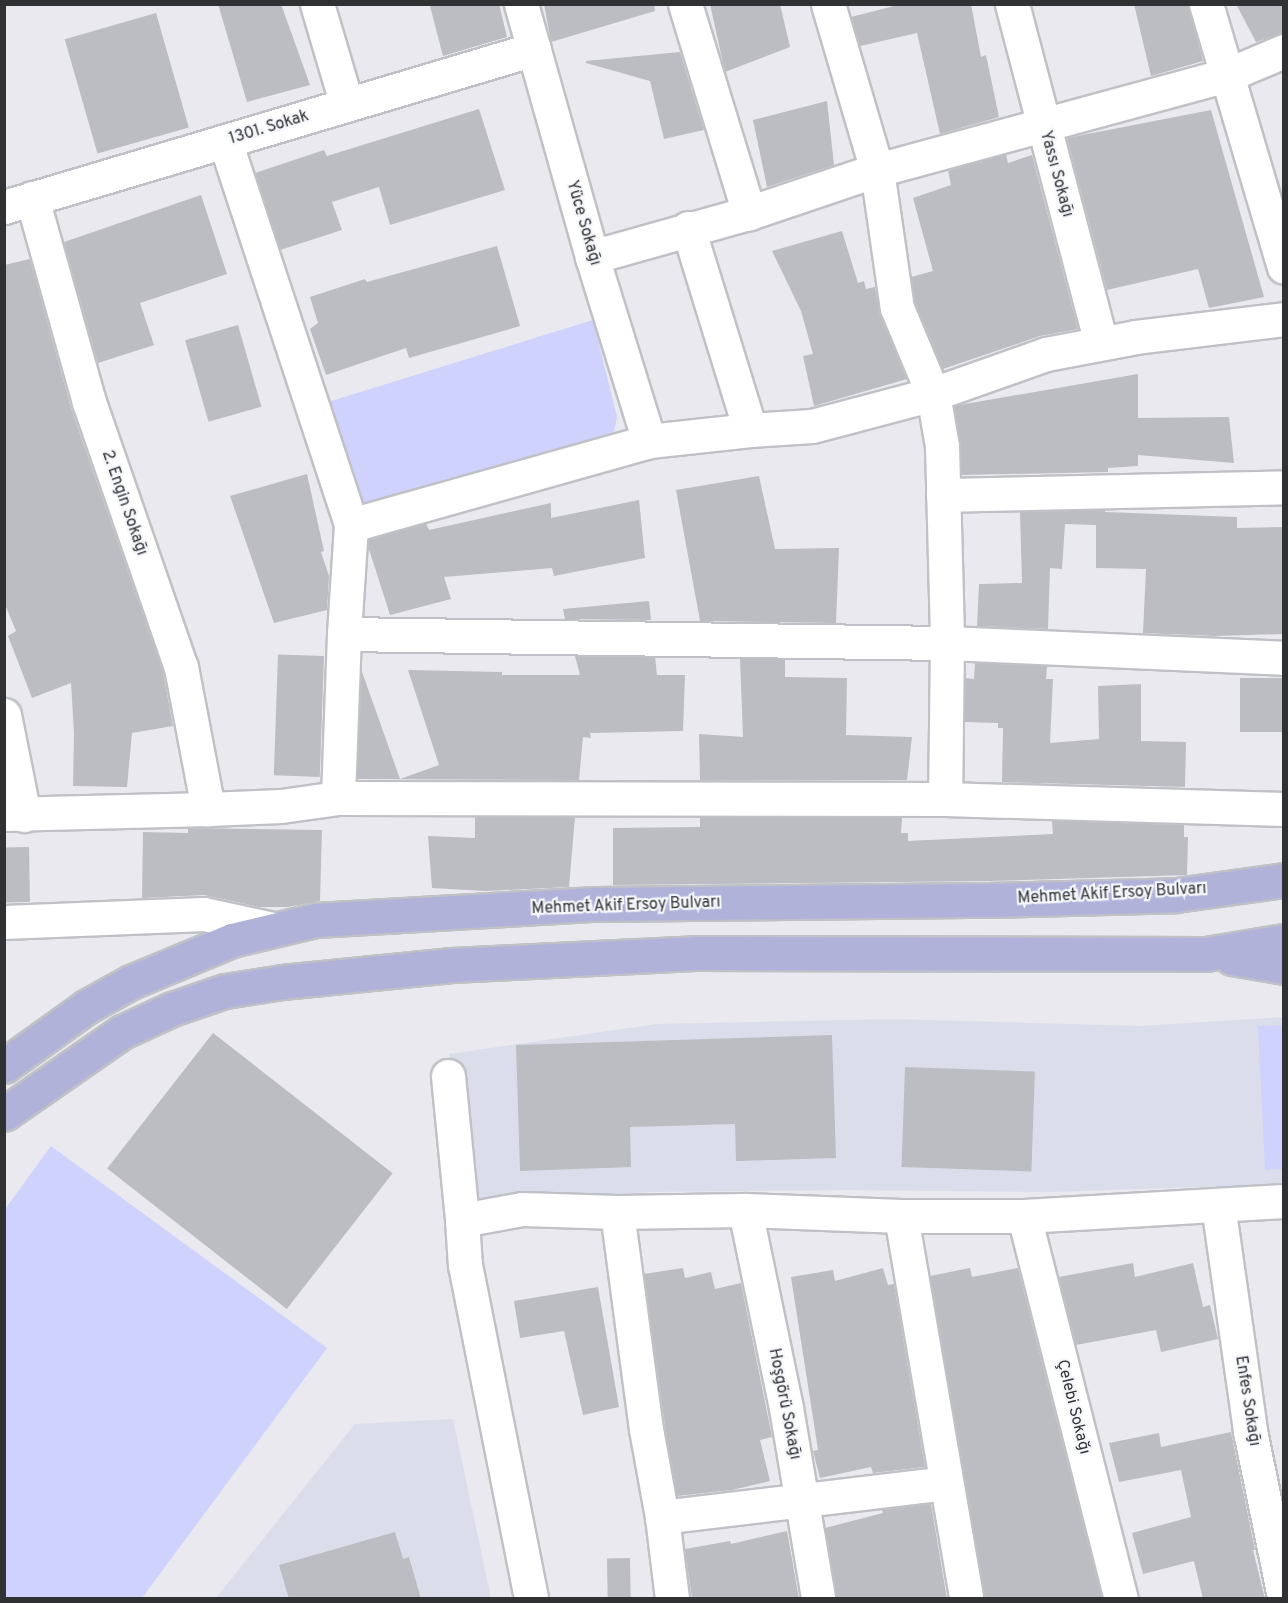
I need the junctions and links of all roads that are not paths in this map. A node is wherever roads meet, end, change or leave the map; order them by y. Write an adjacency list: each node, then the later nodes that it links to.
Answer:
1 (317, 4): 10 (street)
2 (520, 4): 7 (street, Yüce Sokağı)
3 (685, 4): 15 (street)
4 (828, 4): 13 (street)
5 (1012, 4): 11 (street, Yassı Sokağı)
6 (1206, 4): 9 (street)
7 (534, 49): 10 (street, 1301. Sokak); 17 (street, Yüce Sokağı)
8 (1284, 51): 9 (street)
9 (1227, 75): 11 (street); 18 (street)
10 (347, 105): 12 (street, 1301. Sokak)
11 (1043, 125): 13 (street); 20 (street, Yassı Sokağı)
12 (225, 141): 14 (street, 1301. Sokak); 26 (street)
13 (877, 170): 15 (street); 21 (street)
14 (18, 202): 33 (street, 2. Engin Sokağı)
15 (749, 213): 16 (street)
16 (688, 228): 17 (street); 22 (street)
17 (592, 257): 23 (street, Yüce Sokağı)
18 (1284, 267)
19 (1284, 319): 20 (street)
20 (1101, 343): 21 (street)
21 (933, 394): 22 (street); 25 (street)
22 (750, 430): 23 (street)
23 (649, 441): 26 (street)
24 (1284, 487): 25 (street)
25 (943, 495): 28 (street)
26 (351, 525): 27 (street)
27 (344, 634): 28 (street); 31 (street)
28 (946, 643): 29 (street); 32 (street)
29 (1284, 658)
30 (4, 715): 35 (street)
31 (338, 798): 32 (street); 33 (street)
32 (945, 799): 34 (street)
33 (208, 809): 35 (street)
34 (1284, 809)
35 (14, 815)
36 (1284, 880): 38 (main road, Mehmet Akif Ersoy Bulvarı)
37 (4, 922): 38 (street)
38 (273, 929): 42 (main road, Mehmet Akif Ersoy Bulvarı)
39 (1284, 941): 40 (main road)
40 (1206, 954): 41 (main road); 44 (main road)
41 (1284, 967)
42 (4, 1065)
43 (448, 1076): 51 (street)
44 (4, 1114)
45 (1284, 1200): 46 (street)
46 (1218, 1205): 50 (street); 55 (street, Enfes Sokağı)
47 (745, 1210): 48 (street); 49 (street); 53 (street, Hoşgörü Sokağı)
48 (617, 1212): 51 (street); 54 (street)
49 (902, 1216): 50 (street); 52 (street)
50 (1024, 1216): 60 (street, Çelebi Sokağı)
51 (462, 1220): 56 (street)
52 (946, 1483): 53 (street); 59 (street)
53 (801, 1500): 54 (street); 58 (street, Hoşgörü Sokağı)
54 (662, 1517): 57 (street)
55 (1284, 1596)
56 (531, 1599)
57 (672, 1599)
58 (818, 1599)
59 (966, 1599)
60 (1121, 1599)

